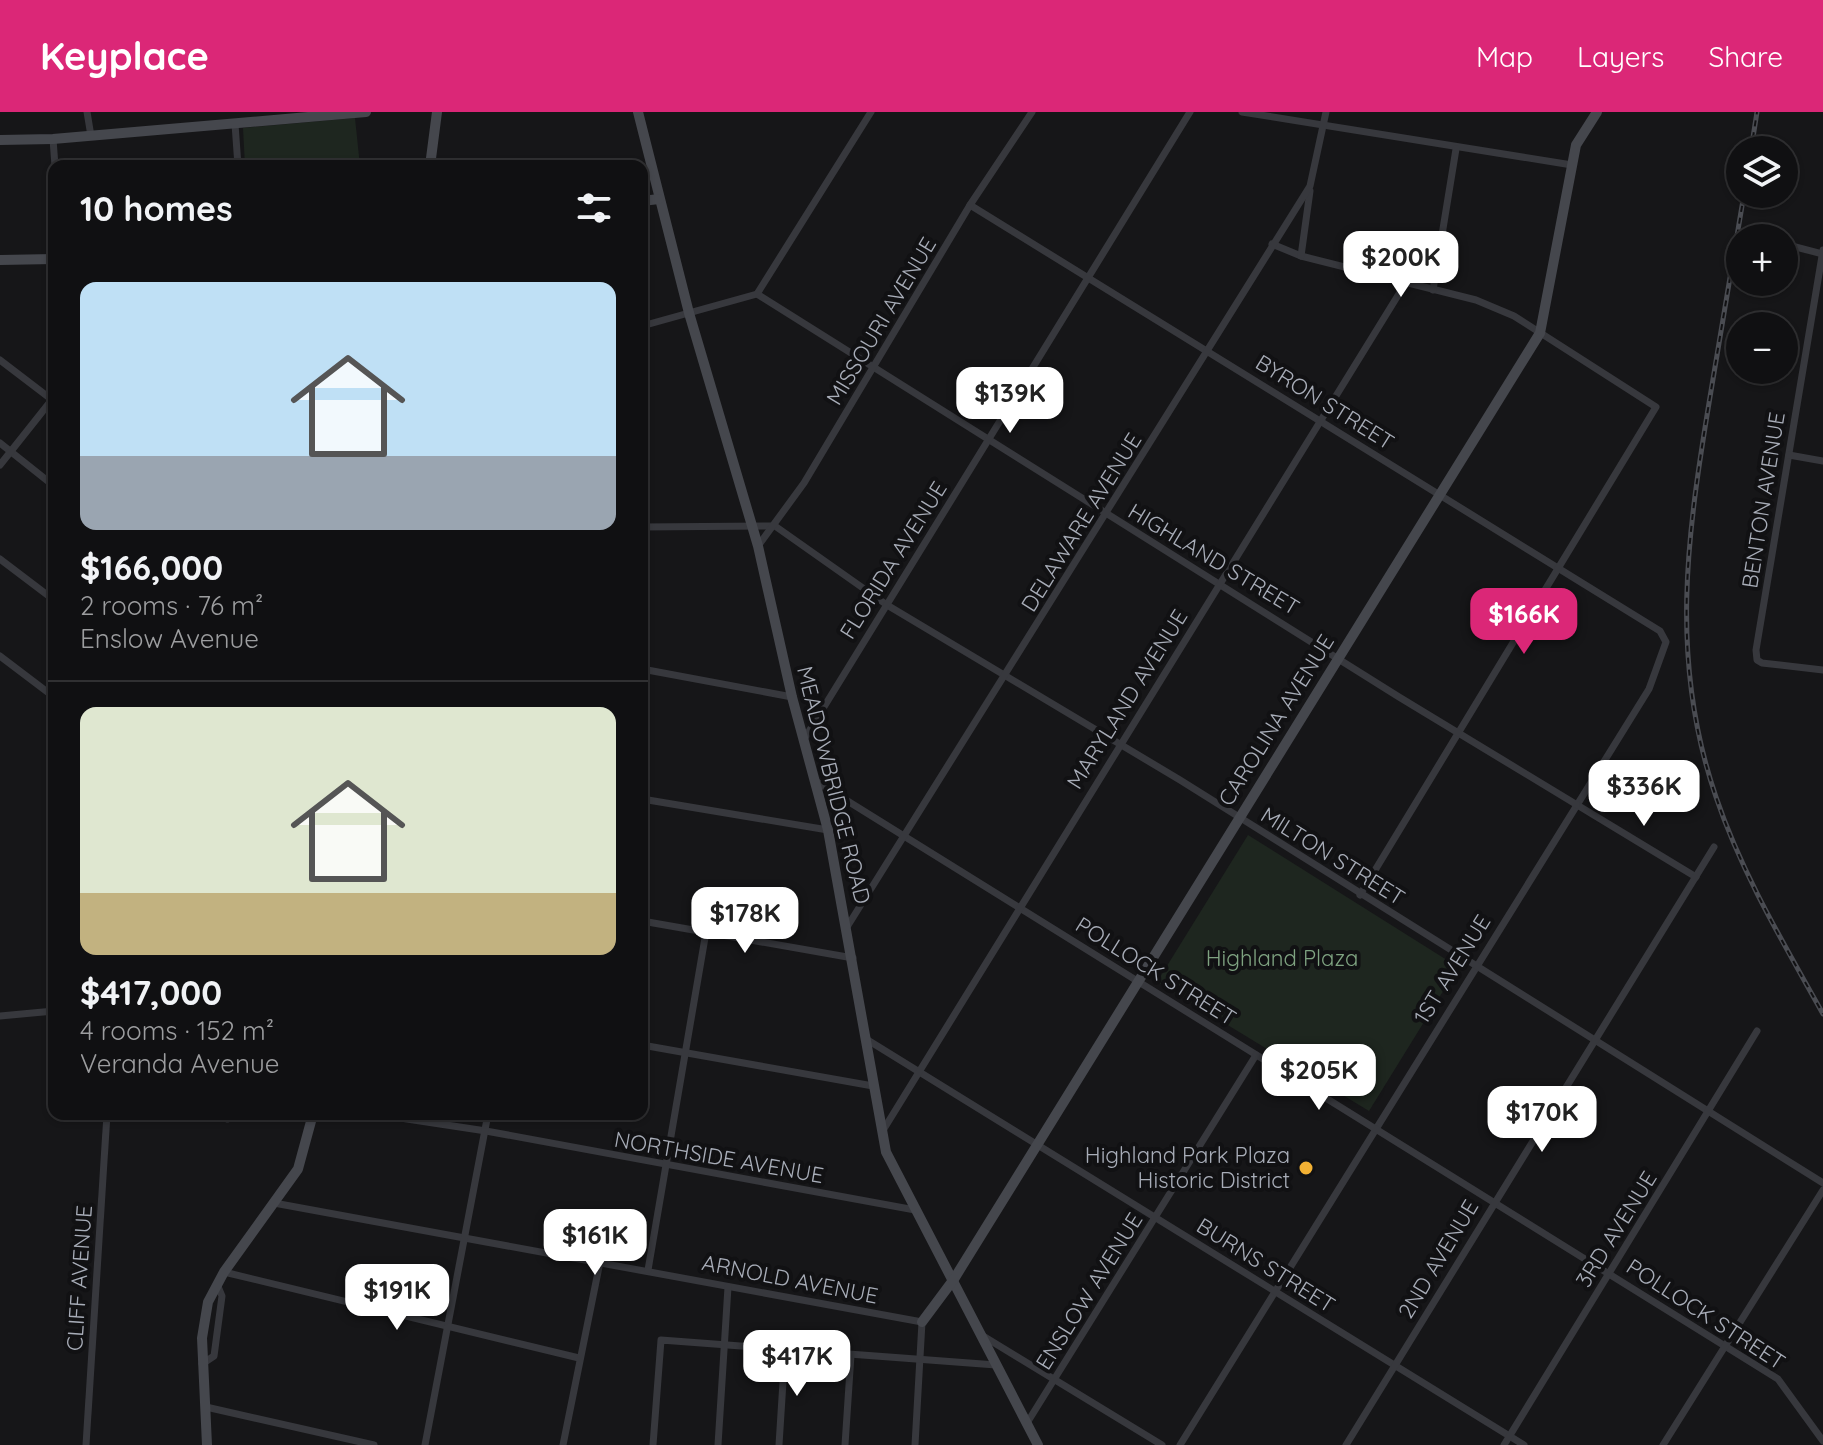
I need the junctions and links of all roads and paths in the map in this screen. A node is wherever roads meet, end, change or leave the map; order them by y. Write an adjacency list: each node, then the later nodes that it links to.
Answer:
1 (87, 112): 13 (street)
2 (366, 112): 11 (street)
3 (437, 112): 19 (street)
4 (638, 112): 22 (street, MEADOWBRIDGE ROAD)
5 (871, 112): 34 (street)
6 (1032, 112): 24 (street, MISSOURI AVENUE)
7 (1190, 112): 31 (street, FLORIDA AVENUE)
8 (1242, 112): 12 (street)
9 (1326, 112): 12 (street, DELAWARE AVENUE)
10 (1597, 112): 20 (street, CAROLINA AVENUE)
11 (235, 124): 13 (street); 18 (street)
12 (1323, 125): 16 (street); 21 (street, DELAWARE AVENUE)
13 (91, 136): 14 (street)
14 (53, 139): 15 (street); 17 (street)
15 (0, 140)
16 (1456, 149): 20 (street); 33 (street)
17 (55, 160)
18 (238, 160)
19 (431, 160)
20 (1572, 165): 37 (street, CAROLINA AVENUE)
21 (1310, 186): 25 (street, DELAWARE AVENUE); 28 (street)
22 (659, 199): 23 (street); 35 (street, MEADOWBRIDGE ROAD)
23 (648, 200)
24 (970, 205): 31 (street, BYRON STREET); 40 (street, MISSOURI AVENUE)
25 (1272, 244): 28 (street); 38 (street, DELAWARE AVENUE)
26 (1798, 247): 27 (street)
27 (1823, 253): 47 (street, BENTON AVENUE)
28 (1301, 256): 32 (street)
29 (48, 259): 30 (street)
30 (0, 260)
31 (1091, 279): 38 (street, BYRON STREET); 44 (street, FLORIDA AVENUE)
32 (1405, 284): 33 (street); 43 (street, MARYLAND AVENUE)
33 (1433, 290): 37 (street)
34 (757, 294): 35 (street); 40 (street, HIGHLAND STREET)
35 (689, 313): 36 (street); 53 (street, MEADOWBRIDGE ROAD)
36 (648, 324)
37 (1540, 333): 51 (street, CAROLINA AVENUE); 58 (street)
38 (1207, 352): 43 (street, BYRON STREET); 52 (street, DELAWARE AVENUE)
39 (0, 360): 41 (street)
40 (874, 368): 44 (street, HIGHLAND STREET); 54 (street, MISSOURI AVENUE)
41 (48, 395)
42 (48, 403): 46 (street)
43 (1320, 420): 51 (street, BYRON STREET); 59 (street, MARYLAND AVENUE)
44 (989, 440): 52 (street, HIGHLAND STREET); 61 (street, FLORIDA AVENUE)
45 (0, 443): 46 (street)
46 (11, 451): 49 (street); 50 (street)
47 (1789, 455): 48 (street); 66 (street, BENTON AVENUE)
48 (1823, 461)
49 (0, 465)
50 (48, 481)
51 (1440, 495): 58 (street, BYRON STREET); 64 (street, CAROLINA AVENUE)
52 (1106, 515): 59 (street, HIGHLAND STREET); 67 (street, DELAWARE AVENUE)
53 (751, 525): 54 (street); 55 (street); 56 (street, MEADOWBRIDGE ROAD)
54 (775, 526): 56 (street, MISSOURI AVENUE); 61 (street, MILTON STREET)
55 (648, 527)
56 (758, 546): 69 (street, MEADOWBRIDGE ROAD)
57 (0, 559): 60 (street)
58 (1561, 567): 62 (street, BYRON STREET); 70 (street)
59 (1221, 585): 64 (street, HIGHLAND STREET); 72 (street, MARYLAND AVENUE)
60 (48, 595)
61 (887, 605): 67 (street, MILTON STREET); 71 (street, FLORIDA AVENUE)
62 (1660, 631): 75 (street, 1ST AVENUE)
63 (0, 656): 68 (street)
64 (1338, 657): 70 (street, HIGHLAND STREET); 76 (street, CAROLINA AVENUE)
65 (648, 670): 69 (street)
66 (1823, 670)
67 (1006, 678): 72 (street, MILTON STREET); 78 (street, DELAWARE AVENUE)
68 (48, 692)
69 (792, 697): 71 (street, MEADOWBRIDGE ROAD)
70 (1459, 732): 75 (street, HIGHLAND STREET); 81 (street)
71 (803, 741): 73 (street, MEADOWBRIDGE ROAD)
72 (1119, 744): 76 (street, MILTON STREET); 82 (street, MARYLAND AVENUE)
73 (817, 782): 77 (street, MEADOWBRIDGE ROAD); 78 (street, POLLOCK STREET)
74 (648, 800): 77 (street)
75 (1576, 804): 80 (street, HIGHLAND STREET); 87 (street, 1ST AVENUE)
76 (1238, 818): 81 (street, MILTON STREET); 88 (street, CAROLINA AVENUE)
77 (828, 830): 84 (street, MEADOWBRIDGE ROAD)
78 (904, 838): 82 (street, POLLOCK STREET); 84 (street, DELAWARE AVENUE)
79 (1714, 847): 80 (street, 2ND AVENUE)
80 (1696, 877): 93 (street, 2ND AVENUE)
81 (1360, 895): 87 (street, MILTON STREET)
82 (1019, 907): 88 (street, POLLOCK STREET); 97 (street, MARYLAND AVENUE)
83 (648, 922): 85 (street)
84 (847, 927): 86 (street, MEADOWBRIDGE ROAD)
85 (706, 932): 86 (street); 95 (street)
86 (853, 958): 92 (street, MEADOWBRIDGE ROAD)
87 (1476, 966): 93 (street, MILTON STREET); 104 (street, 1ST AVENUE)
88 (1138, 981): 96 (street, POLLOCK STREET); 107 (street, CAROLINA AVENUE)
89 (48, 1012): 90 (street)
90 (0, 1016)
91 (1757, 1031): 99 (street, 3RD AVENUE)
92 (866, 1039): 97 (street, BURNS STREET); 98 (street, MEADOWBRIDGE ROAD)
93 (1596, 1039): 99 (street, MILTON STREET); 111 (street, 2ND AVENUE)
94 (648, 1046): 95 (street)
95 (687, 1053): 98 (street); 108 (street)
96 (1256, 1055): 104 (street, POLLOCK STREET); 114 (street, ENSLOW AVENUE)
97 (919, 1071): 106 (street, MARYLAND AVENUE); 107 (street, BURNS STREET)
98 (873, 1086): 106 (street, MEADOWBRIDGE ROAD)
99 (1710, 1111): 109 (street, MILTON STREET); 119 (street, 3RD AVENUE)
100 (107, 1120): 139 (street, CLIFF AVENUE)
101 (311, 1120): 112 (street)
102 (414, 1120): 105 (street, NORTHSIDE AVENUE)
103 (487, 1120): 105 (street)
104 (1375, 1128): 111 (street, POLLOCK STREET); 122 (street, 1ST AVENUE)
105 (486, 1131): 108 (street, NORTHSIDE AVENUE); 115 (street)
106 (881, 1134): 113 (street, MEADOWBRIDGE ROAD)
107 (1038, 1144): 114 (street, BURNS STREET); 120 (street, CAROLINA AVENUE)
108 (666, 1167): 113 (street, NORTHSIDE AVENUE); 117 (street)
109 (1823, 1183)
110 (1823, 1190): 127 (street)
111 (1493, 1202): 119 (street, POLLOCK STREET); 133 (street, 2ND AVENUE)
112 (274, 1203): 115 (street, ARNOLD AVENUE); 118 (street)
113 (915, 1210): 120 (street, MEADOWBRIDGE ROAD)
114 (1155, 1218): 122 (street, BURNS STREET); 134 (street, ENSLOW AVENUE)
115 (465, 1237): 116 (street, ARNOLD AVENUE); 124 (street)
116 (600, 1262): 117 (street, ARNOLD AVENUE); 130 (street)
117 (648, 1270): 121 (street, ARNOLD AVENUE)
118 (224, 1272): 124 (street); 135 (street)
119 (1611, 1273): 127 (street, POLLOCK STREET); 137 (street, 3RD AVENUE)
120 (954, 1279): 123 (street, CAROLINA AVENUE); 125 (street, MEADOWBRIDGE ROAD)
121 (728, 1287): 123 (street, ARNOLD AVENUE); 126 (street)
122 (1274, 1291): 133 (street, BURNS STREET); 151 (street, 1ST AVENUE)
123 (922, 1322): 131 (street)
124 (446, 1328): 130 (street); 142 (street)
125 (983, 1336): 132 (street, MEADOWBRIDGE ROAD); 134 (street)
126 (725, 1344): 128 (street); 144 (street); 145 (street)
127 (1726, 1345): 138 (street, POLLOCK STREET); 155 (street)
128 (785, 1350): 129 (street); 146 (street)
129 (851, 1355): 131 (street); 147 (street)
130 (579, 1358): 143 (street)
131 (920, 1358): 132 (street); 148 (street)
132 (997, 1365): 136 (street, MEADOWBRIDGE ROAD)
133 (1395, 1366): 137 (street, BURNS STREET); 152 (street, 2ND AVENUE)
134 (1055, 1380): 136 (street, ENSLOW AVENUE); 150 (street)
135 (206, 1407): 140 (street); 141 (street)
136 (1027, 1423): 149 (street, MEADOWBRIDGE ROAD)
137 (1509, 1436): 153 (street, 3RD AVENUE); 154 (street, BURNS STREET)
138 (1823, 1441)
139 (86, 1445)
140 (207, 1445)
141 (374, 1445)
142 (425, 1445)
143 (563, 1445)
144 (653, 1445)
145 (718, 1445)
146 (779, 1445)
147 (845, 1445)
148 (915, 1445)
149 (1038, 1445)
150 (1162, 1445)
151 (1180, 1445)
152 (1346, 1445)
153 (1504, 1445)
154 (1524, 1445)
155 (1663, 1445)

